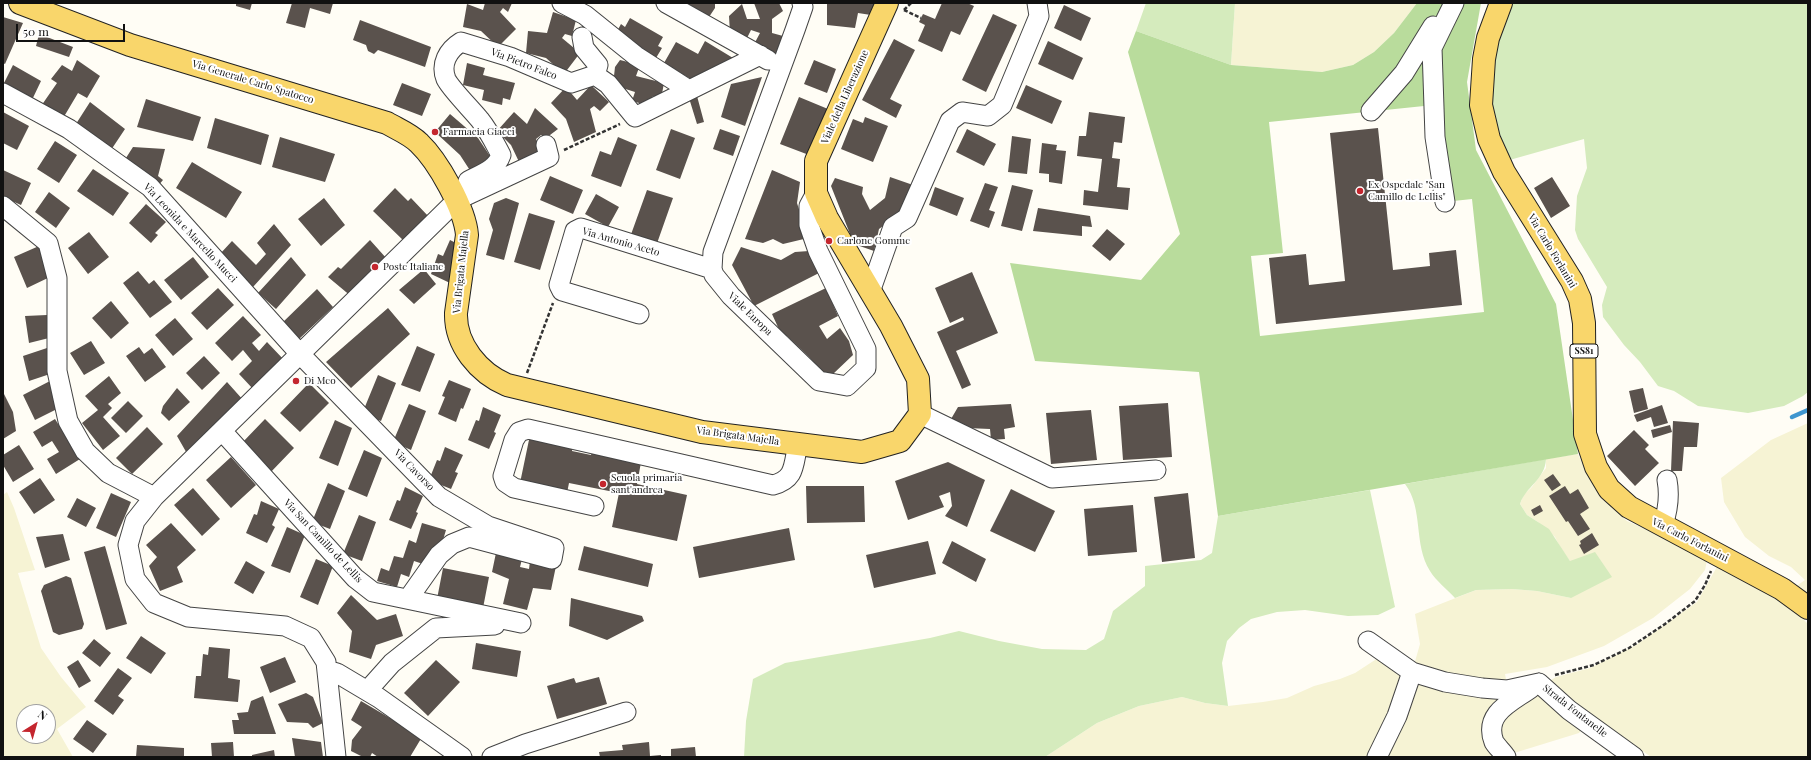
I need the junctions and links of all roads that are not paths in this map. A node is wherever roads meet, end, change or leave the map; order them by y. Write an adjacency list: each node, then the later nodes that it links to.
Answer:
1 (20, 3): 19 (main road, Via Generale Carlo Spatocco)
2 (562, 3): 14 (street)
3 (666, 3): 11 (street)
4 (802, 3): 12 (street)
5 (1037, 3): 23 (street)
6 (1447, 3): 16 (street)
7 (1454, 3): 20 (street)
8 (1502, 3): 33 (main road, Via Carlo Forlanini / SS81)
9 (895, 7): 18 (main road, Viale della Liberazione)
10 (582, 37): 13 (street)
11 (760, 55): 12 (street); 14 (street)
12 (781, 67): 22 (street)
13 (595, 75): 14 (street); 19 (street, Via Pietro Falco)
14 (690, 90)
15 (3, 93): 25 (street, Via Leonida e Marcello Mucci)
16 (1371, 112)
17 (548, 151): 19 (street)
18 (816, 193): 22 (street, Viale Europa); 23 (main road)
19 (454, 194): 25 (street); 28 (main road, Via Brigata Majella)
20 (1445, 202)
21 (3, 206): 31 (street)
22 (712, 269): 24 (street, Via Antonio Aceto)
23 (870, 292): 26 (main road)
24 (639, 314)
25 (300, 354): 27 (street); 34 (street, Via Cavorso)
26 (920, 414): 28 (main road, Via Brigata Majella); 29 (street)
27 (222, 431): 31 (street); 34 (street, Via San Camillo de Lellis)
28 (798, 444): 32 (street)
29 (1156, 470)
30 (1667, 480): 33 (street)
31 (154, 496): 37 (street)
32 (594, 506)
33 (1663, 525): 35 (main road, Via Carlo Forlanini / SS81)
34 (408, 599): 40 (street, Via San Camillo de Lellis)
35 (1808, 608)
36 (1368, 641): 38 (street)
37 (327, 670): 40 (street); 42 (street)
38 (1412, 672): 39 (street); 45 (street)
39 (1539, 683): 46 (street, Strada Fontanelle); 47 (street, Strada Fontanelle)
40 (367, 691): 43 (street)
41 (626, 712): 44 (street)
42 (336, 757)
43 (462, 757)
44 (492, 757)
45 (1377, 757)
46 (1506, 757)
47 (1634, 757)

